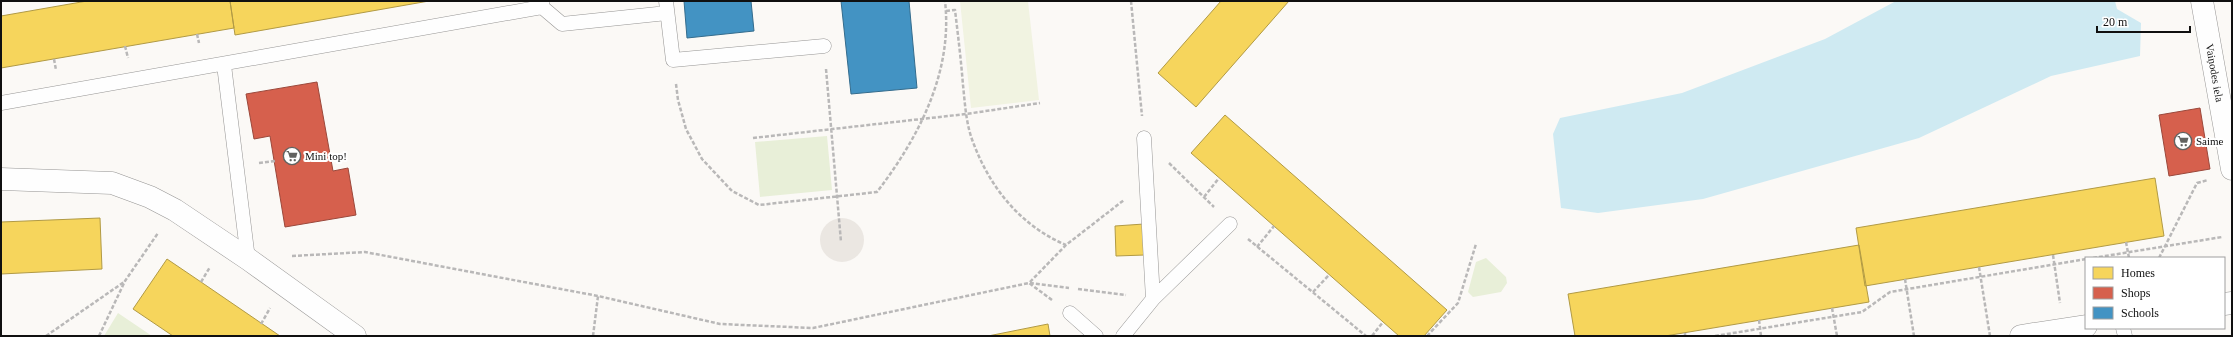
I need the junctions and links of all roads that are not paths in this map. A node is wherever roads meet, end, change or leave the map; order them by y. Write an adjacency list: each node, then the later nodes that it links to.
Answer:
1 (2202, 1): 8 (street, Vaiņodes iela)
2 (542, 4): 3 (lane); 5 (lane)
3 (666, 7): 4 (lane)
4 (824, 46)
5 (224, 65): 6 (lane); 11 (lane)
6 (1, 103)
7 (1144, 138): 12 (lane)
8 (2223, 174)
9 (1, 179): 11 (street)
10 (1230, 224): 12 (lane)
11 (248, 259): 15 (street)
12 (1153, 299): 17 (lane)
13 (1070, 313): 16 (lane)
14 (2085, 326): 18 (street)
15 (355, 336)
16 (1096, 336)
17 (1123, 336)
18 (2021, 336)

